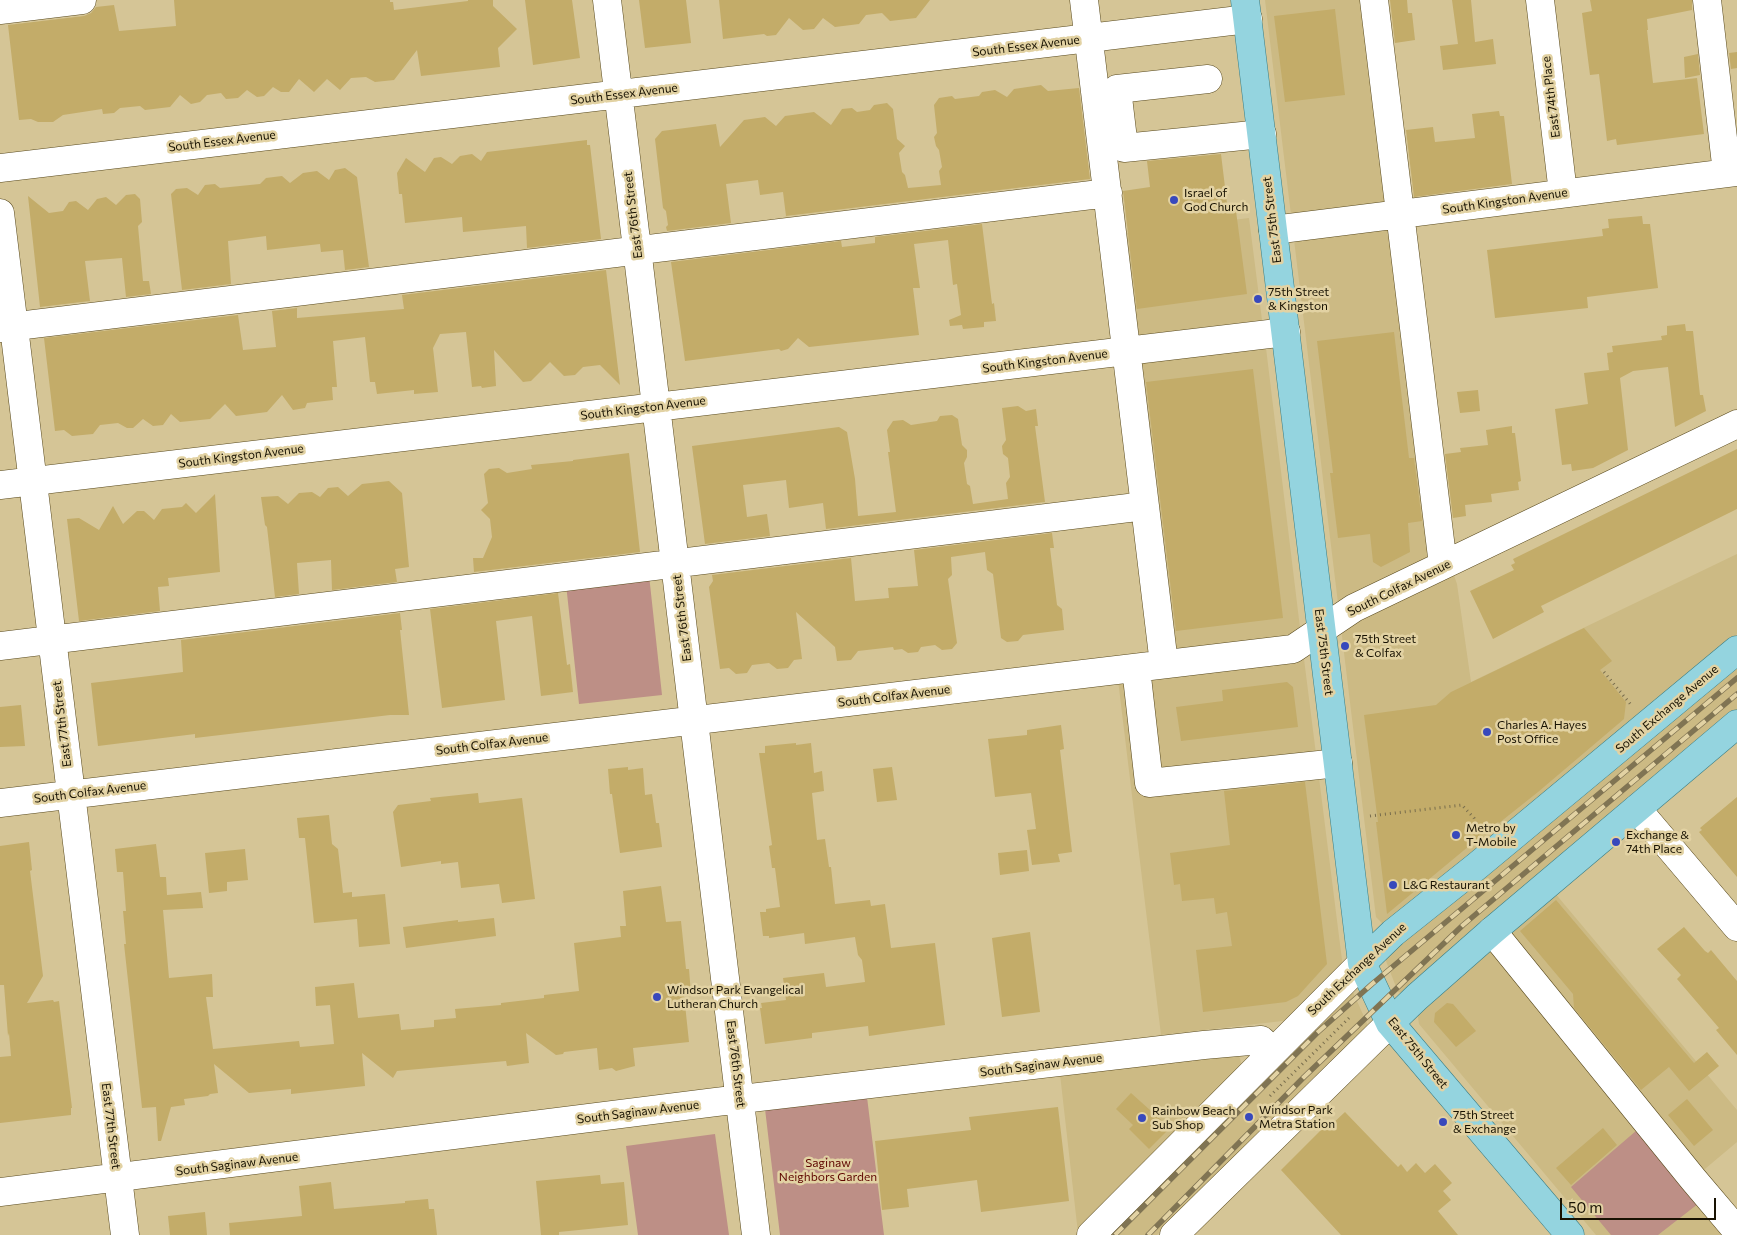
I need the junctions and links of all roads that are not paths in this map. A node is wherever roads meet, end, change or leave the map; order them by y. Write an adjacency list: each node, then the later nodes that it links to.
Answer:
1 (82, 0): 7 (street)
2 (607, 0): 11 (street, East 76th Street)
3 (1084, 0): 9 (street)
4 (1374, 0): 18 (street)
5 (1540, 0): 15 (street, East 74th Place)
6 (1707, 0): 14 (street)
7 (0, 10)
8 (1246, 10): 9 (street, South Essex Avenue); 12 (main road, East 75th Street)
9 (1089, 38): 11 (street, South Essex Avenue); 16 (street)
10 (1208, 79): 12 (street)
11 (618, 94): 13 (street, South Essex Avenue); 20 (street, East 76th Street)
12 (1262, 134): 19 (main road, East 75th Street)
13 (0, 168)
14 (1732, 172): 15 (street, South Kingston Avenue)
15 (1563, 193): 18 (street, South Kingston Avenue)
16 (1108, 194): 20 (street); 23 (street)
17 (0, 213): 21 (street, East 77th Street)
18 (1400, 215): 19 (street, South Kingston Avenue); 30 (street)
19 (1273, 230): 22 (main road, East 75th Street)
20 (637, 251): 21 (street); 24 (street, East 76th Street)
21 (7, 328): 26 (street, East 77th Street)
22 (1286, 332): 23 (street, South Kingston Avenue); 31 (main road, East 75th Street)
23 (1126, 351): 24 (street, South Kingston Avenue); 28 (street)
24 (656, 407): 26 (street, South Kingston Avenue); 29 (street, East 76th Street)
25 (1737, 424): 30 (street, South Colfax Avenue)
26 (33, 481): 27 (street, South Kingston Avenue); 32 (street, East 77th Street)
27 (0, 485)
28 (1145, 506): 29 (street); 35 (street)
29 (675, 563): 32 (street); 37 (street, East 76th Street)
30 (1443, 565): 31 (street, South Colfax Avenue)
31 (1322, 630): 35 (street, South Colfax Avenue); 39 (main road, East 75th Street)
32 (52, 640): 33 (street); 40 (street, East 77th Street)
33 (0, 646)
34 (1737, 650): 45 (main road, South Exchange Avenue)
35 (1164, 664): 36 (street, South Colfax Avenue)
36 (1136, 668): 37 (street, South Colfax Avenue); 39 (street)
37 (694, 720): 40 (street, South Colfax Avenue); 48 (street, East 76th Street)
38 (1737, 724): 42 (main road)
39 (1338, 764): 45 (main road, East 75th Street)
40 (71, 794): 41 (street, South Colfax Avenue); 49 (street, East 77th Street)
41 (0, 803)
42 (1637, 809): 43 (street); 44 (main road)
43 (1737, 928)
44 (1492, 931): 46 (main road); 51 (street)
45 (1362, 963): 46 (main road, East 75th Street); 47 (street, South Exchange Avenue)
46 (1390, 1023): 55 (street); 56 (main road, East 75th Street)
47 (1273, 1051): 48 (street, South Saginaw Avenue); 54 (street, South Exchange Avenue)
48 (741, 1101): 49 (street, South Saginaw Avenue); 53 (street, East 76th Street)
49 (118, 1179): 50 (street, South Saginaw Avenue); 52 (street, East 77th Street)
50 (0, 1192)
51 (1737, 1230)
52 (125, 1235)
53 (756, 1235)
54 (1091, 1235)
55 (1174, 1235)
56 (1570, 1235)

